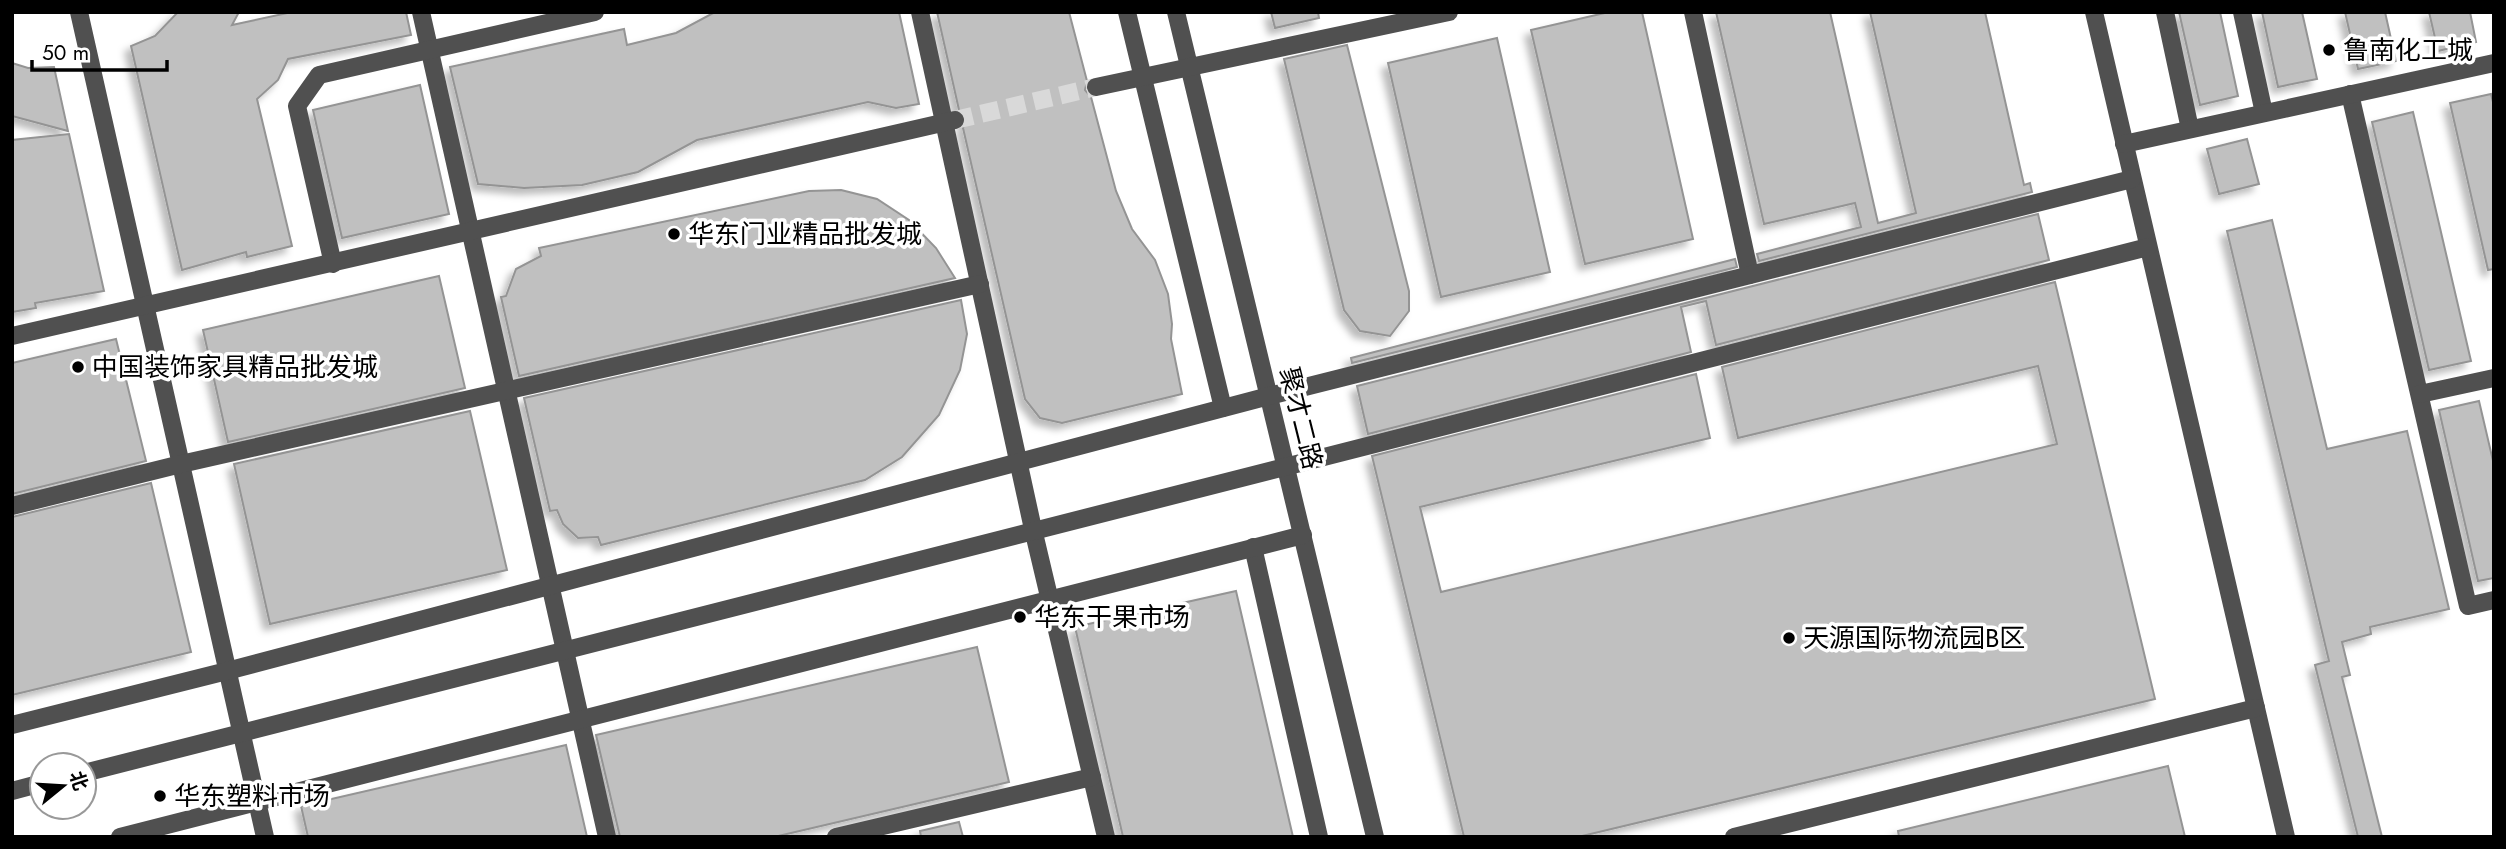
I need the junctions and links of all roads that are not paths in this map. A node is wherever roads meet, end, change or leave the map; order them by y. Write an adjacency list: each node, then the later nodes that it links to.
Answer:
1 (79, 12): 28 (street)
2 (421, 12): 12 (street)
3 (595, 12): 12 (street)
4 (919, 12): 19 (street)
5 (1126, 12): 15 (street)
6 (1176, 12): 14 (street, 聚才二路)
7 (1449, 12): 14 (street)
8 (1693, 12): 26 (street)
9 (2094, 12): 21 (street)
10 (2165, 12): 20 (street)
11 (2242, 12): 18 (street)
12 (430, 51): 23 (street); 25 (street)
13 (2494, 63): 17 (street)
14 (1189, 66): 15 (street); 33 (street, 聚才二路)
15 (1142, 77): 16 (street); 34 (street)
16 (1096, 88)
17 (2350, 94): 18 (street); 32 (street)
18 (2264, 113): 20 (street)
19 (950, 121): 23 (street); 27 (street)
20 (2190, 129): 21 (street)
21 (2124, 144): 22 (street)
22 (2132, 179): 24 (street); 26 (street)
23 (472, 233): 25 (street); 31 (street)
24 (2148, 247): 37 (street); 47 (street)
25 (333, 264): 28 (street)
26 (1750, 275): 33 (street)
27 (981, 284): 31 (street); 35 (street)
28 (145, 307): 29 (street); 36 (street)
29 (12, 336)
30 (2494, 378): 32 (street)
31 (508, 390): 36 (street); 42 (street)
32 (2420, 394): 44 (street)
33 (1269, 396): 34 (street); 37 (street, 聚才二路)
34 (1223, 408): 35 (street)
35 (1018, 461): 39 (street); 42 (street)
36 (181, 464): 38 (street); 46 (street)
37 (1286, 465): 39 (street); 40 (street, 聚才二路)
38 (12, 506)
39 (1033, 529): 43 (street); 45 (street)
40 (1303, 535): 41 (street); 60 (street, 聚才二路)
41 (1253, 547): 43 (street); 59 (street)
42 (552, 585): 45 (street); 46 (street)
43 (1049, 598): 48 (street); 52 (street)
44 (2494, 600)
45 (565, 649): 48 (street); 50 (street)
46 (227, 671): 49 (street); 50 (street)
47 (2256, 708): 61 (street); 62 (street)
48 (581, 717): 53 (street); 56 (street)
49 (12, 725)
50 (241, 732): 51 (street); 53 (street)
51 (98, 768)
52 (1092, 777): 57 (street); 58 (street)
53 (257, 802): 54 (street); 55 (street)
54 (120, 837)
55 (265, 837)
56 (607, 837)
57 (836, 837)
58 (1106, 837)
59 (1320, 837)
60 (1375, 837)
61 (1734, 837)
62 (2286, 837)

